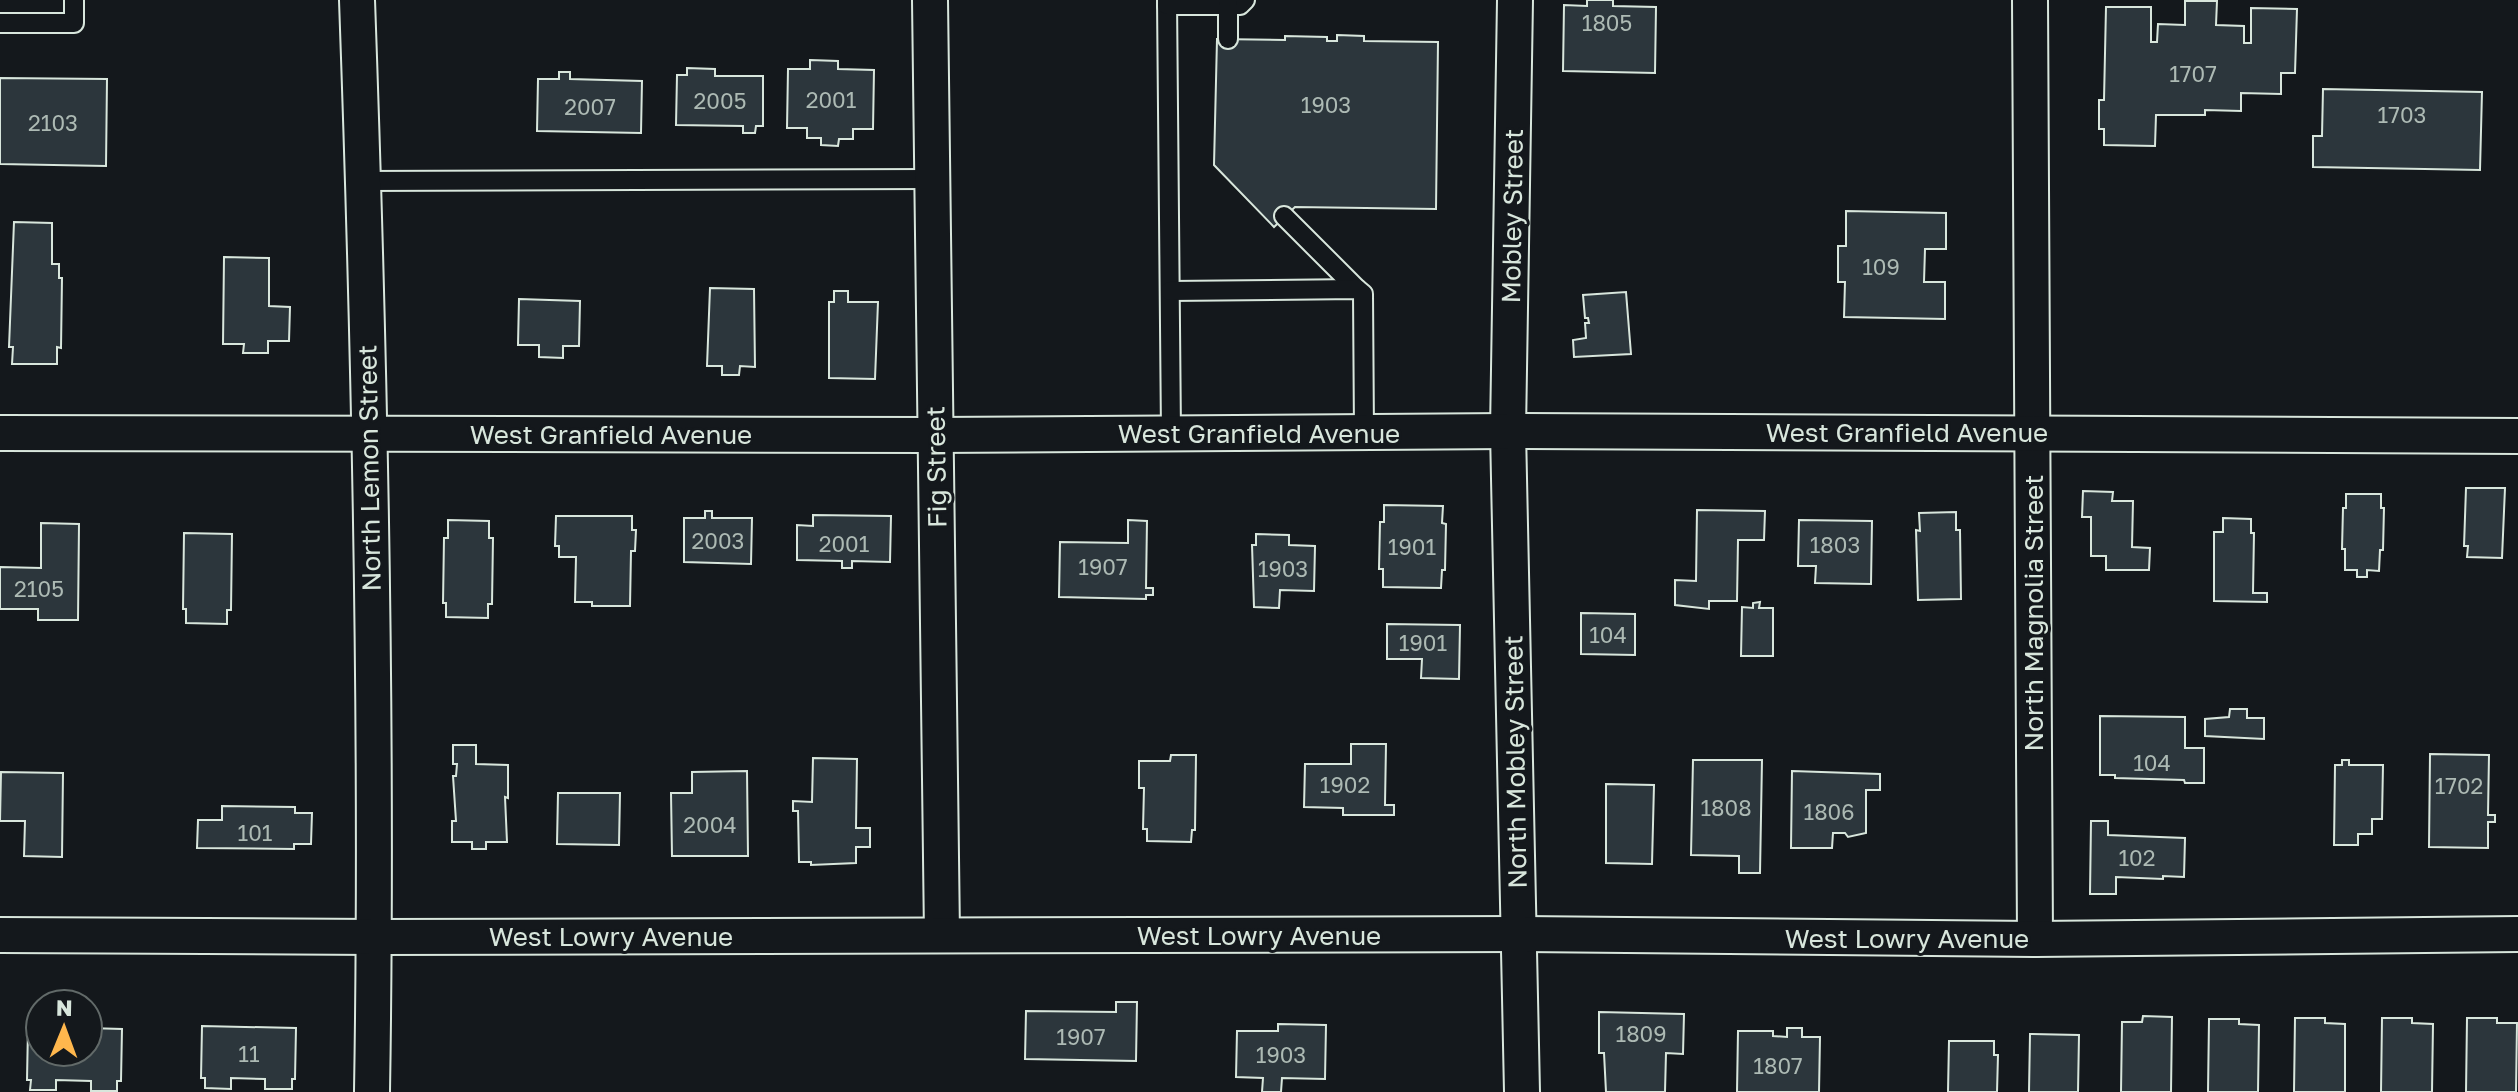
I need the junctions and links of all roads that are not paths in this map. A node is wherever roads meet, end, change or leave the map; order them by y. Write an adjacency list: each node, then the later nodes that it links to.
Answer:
1 (74, 0): 8 (lane)
2 (357, 0): 11 (street, North Lemon Street)
3 (930, 0): 10 (street, Fig Street)
4 (1515, 0): 15 (street, Mobley Street)
5 (2030, 0): 16 (street, North Magnolia Street)
6 (1167, 2): 7 (lane); 14 (lane)
7 (1236, 2): 9 (lane)
8 (0, 23)
9 (1228, 39)
10 (932, 179): 11 (lane); 21 (street, Fig Street)
11 (363, 181): 18 (street, North Lemon Street)
12 (1284, 216): 13 (lane)
13 (1357, 289): 14 (lane); 19 (lane)
14 (1170, 291): 20 (lane)
15 (1508, 431): 16 (street, West Granfield Avenue); 19 (street, West Granfield Avenue); 23 (street, North Mobley Street)
16 (2033, 432): 22 (street, West Granfield Avenue); 28 (street, North Magnolia Street)
17 (0, 433): 18 (street, West Granfield Avenue)
18 (369, 433): 21 (street, West Granfield Avenue); 27 (street, North Lemon Street)
19 (1364, 433): 20 (street, West Granfield Avenue)
20 (1171, 434): 21 (street, West Granfield Avenue)
21 (936, 435): 26 (street, Fig Street)
22 (2518, 436)
23 (1519, 934): 26 (street, West Lowry Avenue); 28 (street, West Lowry Avenue); 30 (street, North Mobley Street)
24 (2518, 934): 28 (street, West Lowry Avenue)
25 (0, 935): 27 (street, West Lowry Avenue)
26 (942, 935): 27 (street, West Lowry Avenue)
27 (375, 937): 29 (street, North Lemon Street)
28 (2035, 939)
29 (372, 1092)
30 (1522, 1092)

